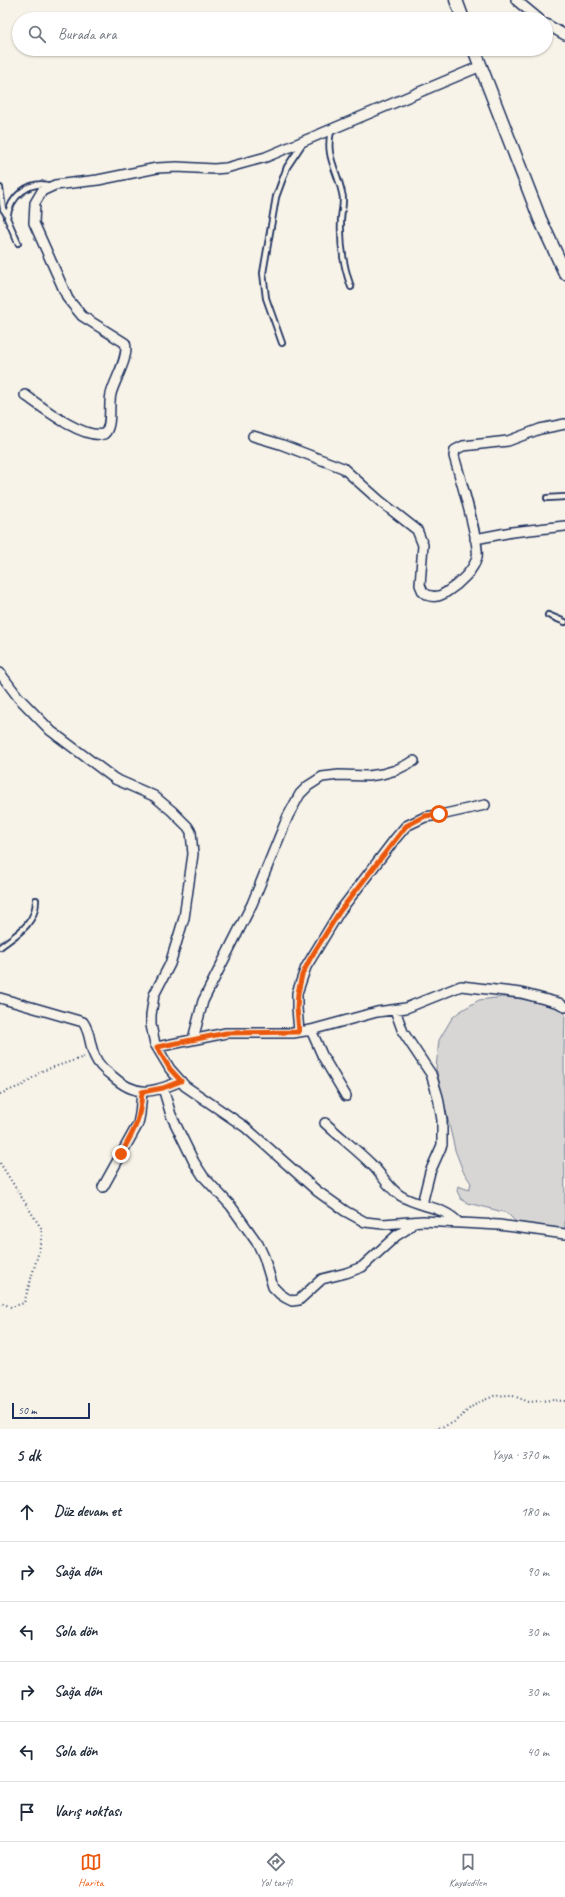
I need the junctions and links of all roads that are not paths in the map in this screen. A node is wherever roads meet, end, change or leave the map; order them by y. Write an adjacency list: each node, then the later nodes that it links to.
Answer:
1 (456, 0): 3 (street)
2 (516, 0): 4 (street)
3 (460, 12)
4 (531, 12)
5 (553, 28): 6 (street)
6 (565, 35)
7 (477, 56): 8 (street)
8 (481, 66): 9 (street); 15 (street)
9 (331, 131): 10 (street); 16 (lane)
10 (303, 143): 11 (street); 17 (lane)
11 (51, 186): 13 (lane); 18 (street)
12 (0, 188): 13 (lane)
13 (7, 215): 14 (lane)
14 (18, 243)
15 (565, 273)
16 (351, 287)
17 (282, 343)
18 (25, 394)
19 (565, 424): 24 (street)
20 (253, 436): 24 (street)
21 (565, 497): 22 (lane)
22 (547, 498)
23 (565, 526): 24 (street)
24 (475, 539)
25 (548, 615): 26 (lane)
26 (565, 622)
27 (0, 673): 38 (street)
28 (414, 761): 37 (street)
29 (485, 805): 36 (street)
30 (36, 900): 31 (lane)
31 (0, 947)
32 (0, 998): 41 (street)
33 (565, 1007): 34 (street)
34 (395, 1010): 35 (street); 45 (street)
35 (311, 1030): 36 (street); 42 (street)
36 (299, 1032): 37 (street)
37 (193, 1039): 38 (street)
38 (157, 1047): 39 (street)
39 (181, 1081): 40 (street); 46 (street)
40 (163, 1088): 41 (street); 46 (street)
41 (142, 1092): 44 (street)
42 (346, 1096)
43 (325, 1123): 45 (street)
44 (103, 1187)
45 (422, 1204): 47 (street)
46 (414, 1222): 47 (street)
47 (459, 1222): 48 (street)
48 (565, 1234)

